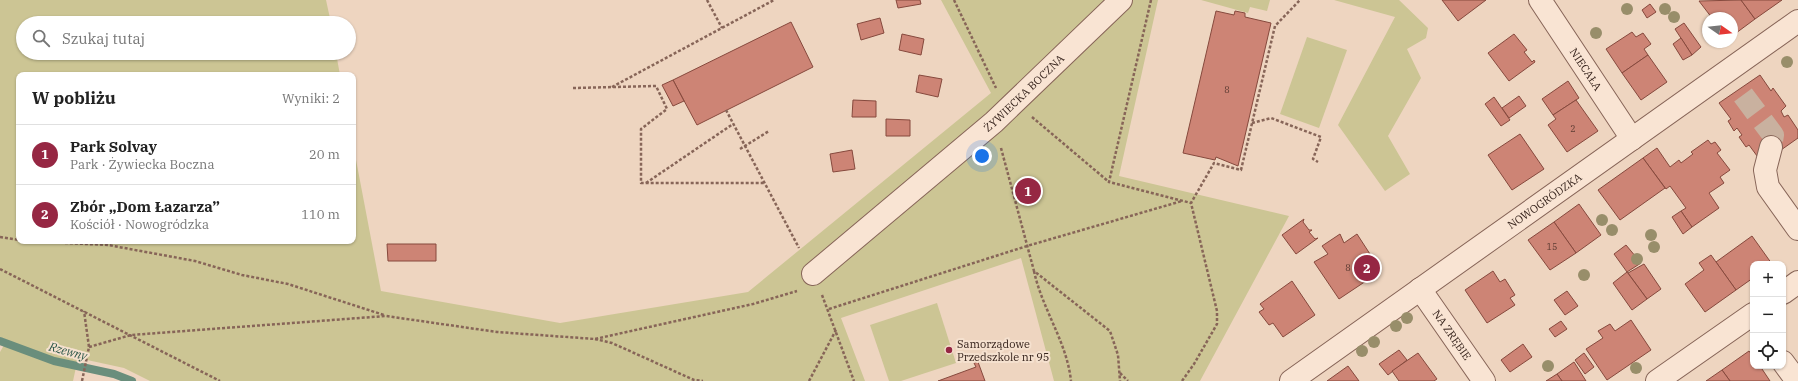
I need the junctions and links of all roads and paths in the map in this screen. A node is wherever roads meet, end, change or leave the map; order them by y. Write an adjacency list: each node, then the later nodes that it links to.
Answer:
1 (707, 0): 9 (path)
2 (774, 0): 9 (path)
3 (954, 0): 13 (path)
4 (1121, 0): 13 (street, ŻYWIECKA BOCZNA)
5 (1151, 0): 22 (path)
6 (1300, 0): 14 (path)
7 (1540, 0): 17 (street, NIECAŁA)
8 (1798, 21): 17 (street, NOWOGRÓDZKA)
9 (722, 28): 10 (path)
10 (612, 87): 11 (path); 24 (path)
11 (573, 88)
12 (726, 110): 15 (path)
13 (1005, 112): 22 (path); 31 (path); 35 (street, ŻYWIECKA BOCZNA)
14 (1252, 123): 21 (path); 26 (path)
15 (733, 124): 18 (path); 24 (path)
16 (769, 131): 18 (path)
17 (1632, 139): 37 (street, NOWOGRÓDZKA)
18 (745, 146): 20 (path); 23 (path)
19 (1771, 147): 27 (street)
20 (740, 149)
21 (1318, 162)
22 (1109, 182): 25 (path)
23 (765, 183): 24 (path); 32 (path)
24 (646, 184)
25 (1182, 201): 26 (path); 31 (path)
26 (1190, 204): 56 (path)
27 (1798, 230)
28 (0, 237): 29 (path)
29 (16, 240)
30 (87, 244): 40 (path)
31 (1027, 246): 34 (path); 42 (path)
32 (799, 248)
33 (0, 268): 39 (path)
34 (1034, 271): 47 (path); 53 (path)
35 (808, 282): 44 (path)
36 (1798, 282): 38 (street)
37 (1420, 289): 57 (street, NOWOGRÓDZKA); 58 (street, NA ZRĘBIE)
38 (1786, 291)
39 (84, 311): 43 (path); 45 (path)
40 (386, 316): 43 (path); 44 (path)
41 (1750, 318): 59 (street)
42 (836, 329): 51 (path); 52 (path)
43 (131, 335): 45 (path); 49 (path)
44 (595, 339): 50 (path)
45 (88, 346): 48 (path)
46 (1786, 366): 60 (street)
47 (1120, 373): 54 (path); 55 (path)
48 (82, 380)
49 (220, 381)
50 (703, 381)
51 (809, 381)
52 (854, 381)
53 (1071, 381)
54 (1120, 381)
55 (1128, 381)
56 (1182, 381)
57 (1291, 381)
58 (1484, 381)
59 (1657, 381)
60 (1797, 381)

